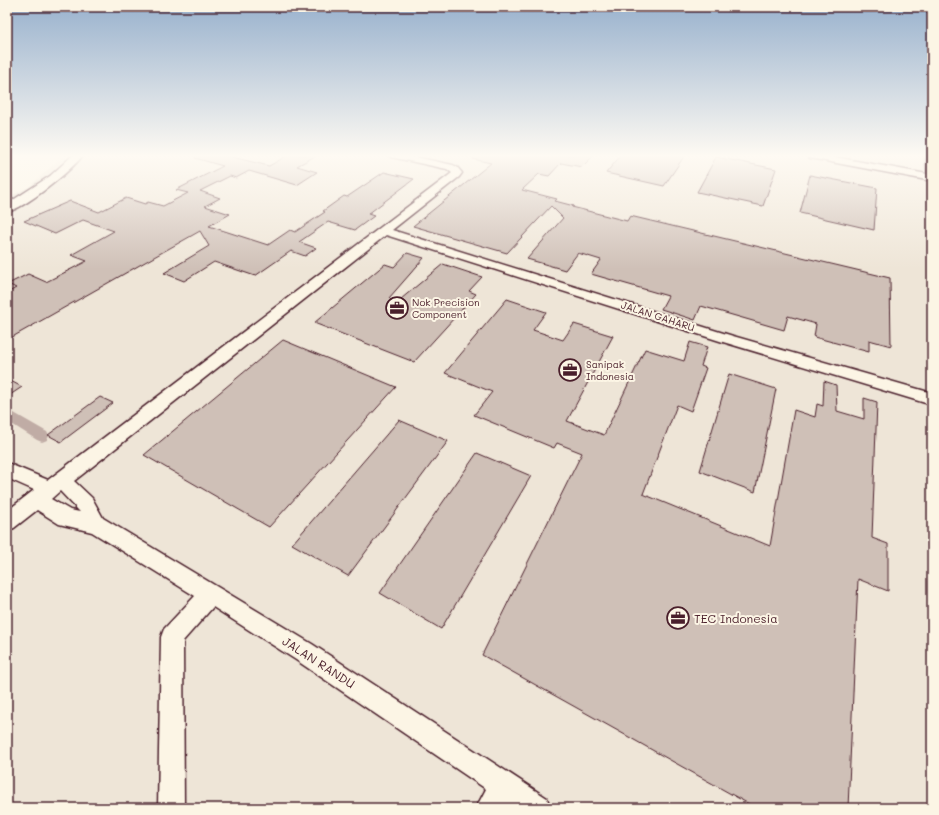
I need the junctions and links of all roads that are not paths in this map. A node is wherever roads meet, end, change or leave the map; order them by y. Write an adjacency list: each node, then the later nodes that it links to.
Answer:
1 (33, 193): 3 (street)
2 (433, 193): 4 (street)
3 (7, 209)
4 (384, 231): 5 (street, JALAN GAHARU); 7 (street)
5 (932, 399)
6 (7, 470): 7 (street)
7 (49, 489): 8 (street); 9 (street, JALAN RANDU); 9 (street, JALAN RANDU)
8 (7, 522)
9 (96, 524): 10 (street, JALAN RANDU)
10 (211, 594): 11 (street, JALAN RANDU); 12 (street)
11 (503, 786): 13 (street); 14 (street, JALAN RANDU)
12 (171, 808)
13 (490, 808)
14 (537, 808)

